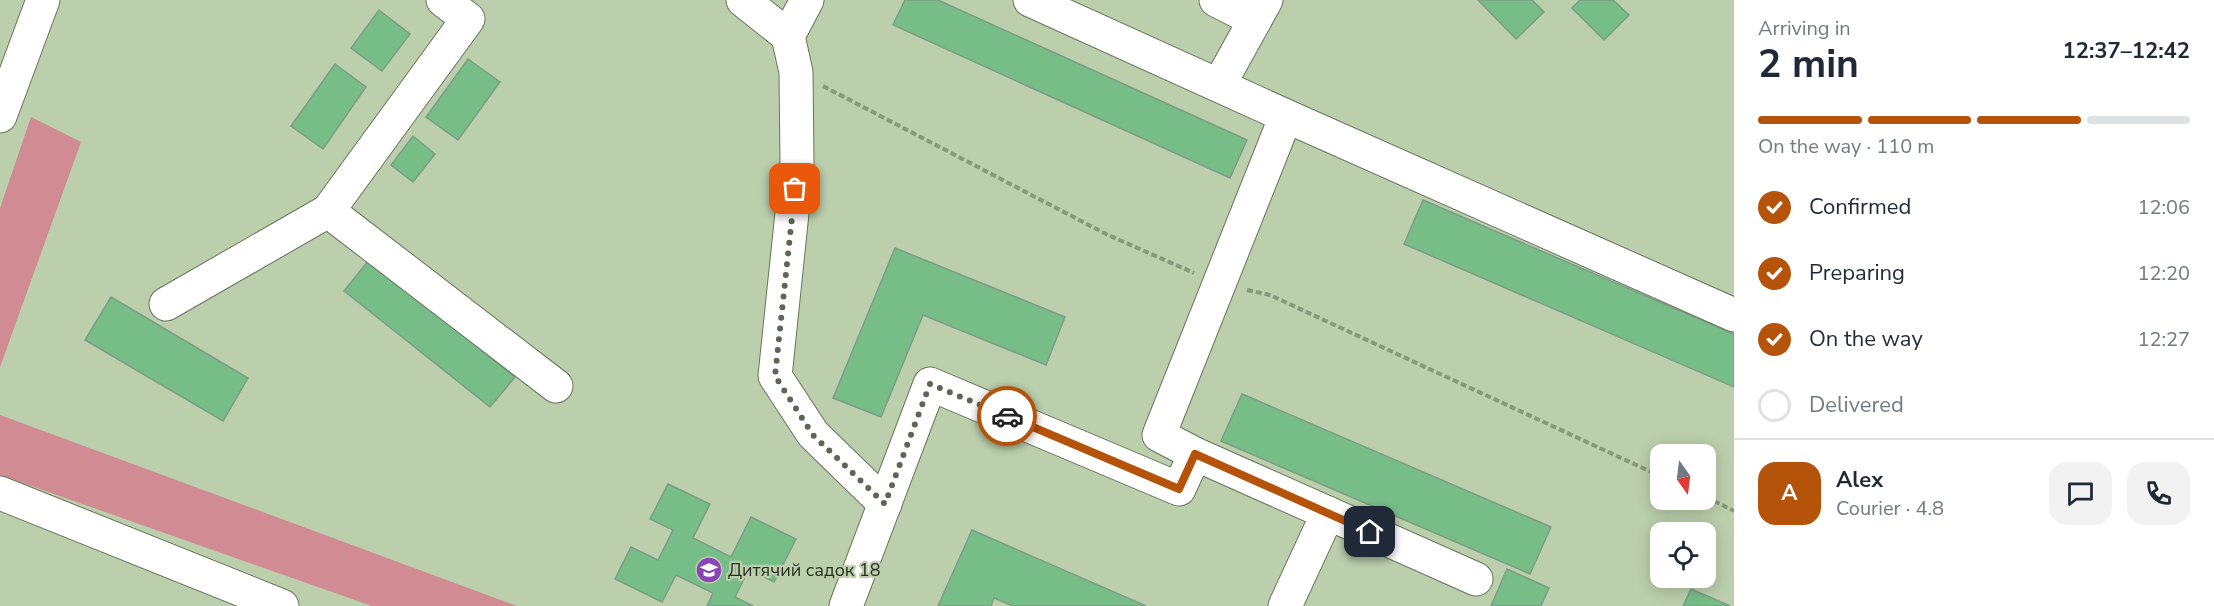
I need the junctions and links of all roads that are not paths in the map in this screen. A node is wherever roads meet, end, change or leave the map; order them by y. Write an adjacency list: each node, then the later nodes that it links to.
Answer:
1 (443, 0): 12 (street)
2 (742, 0): 8 (street)
3 (807, 0): 8 (street)
4 (1030, 0): 9 (street)
5 (1216, 0): 7 (street)
6 (40, 2): 10 (street)
7 (1261, 10): 9 (street)
8 (788, 36): 18 (street)
9 (1219, 85): 11 (street)
10 (0, 116)
11 (1286, 116): 14 (street); 16 (street)
12 (328, 211): 13 (street); 15 (street)
13 (166, 304)
14 (1734, 315)
15 (556, 386)
16 (1195, 454): 18 (street); 19 (street)
17 (0, 493): 21 (street)
18 (885, 504): 22 (street)
19 (1328, 513): 20 (street); 23 (street)
20 (1476, 579)
21 (282, 606)
22 (846, 606)
23 (1284, 606)

